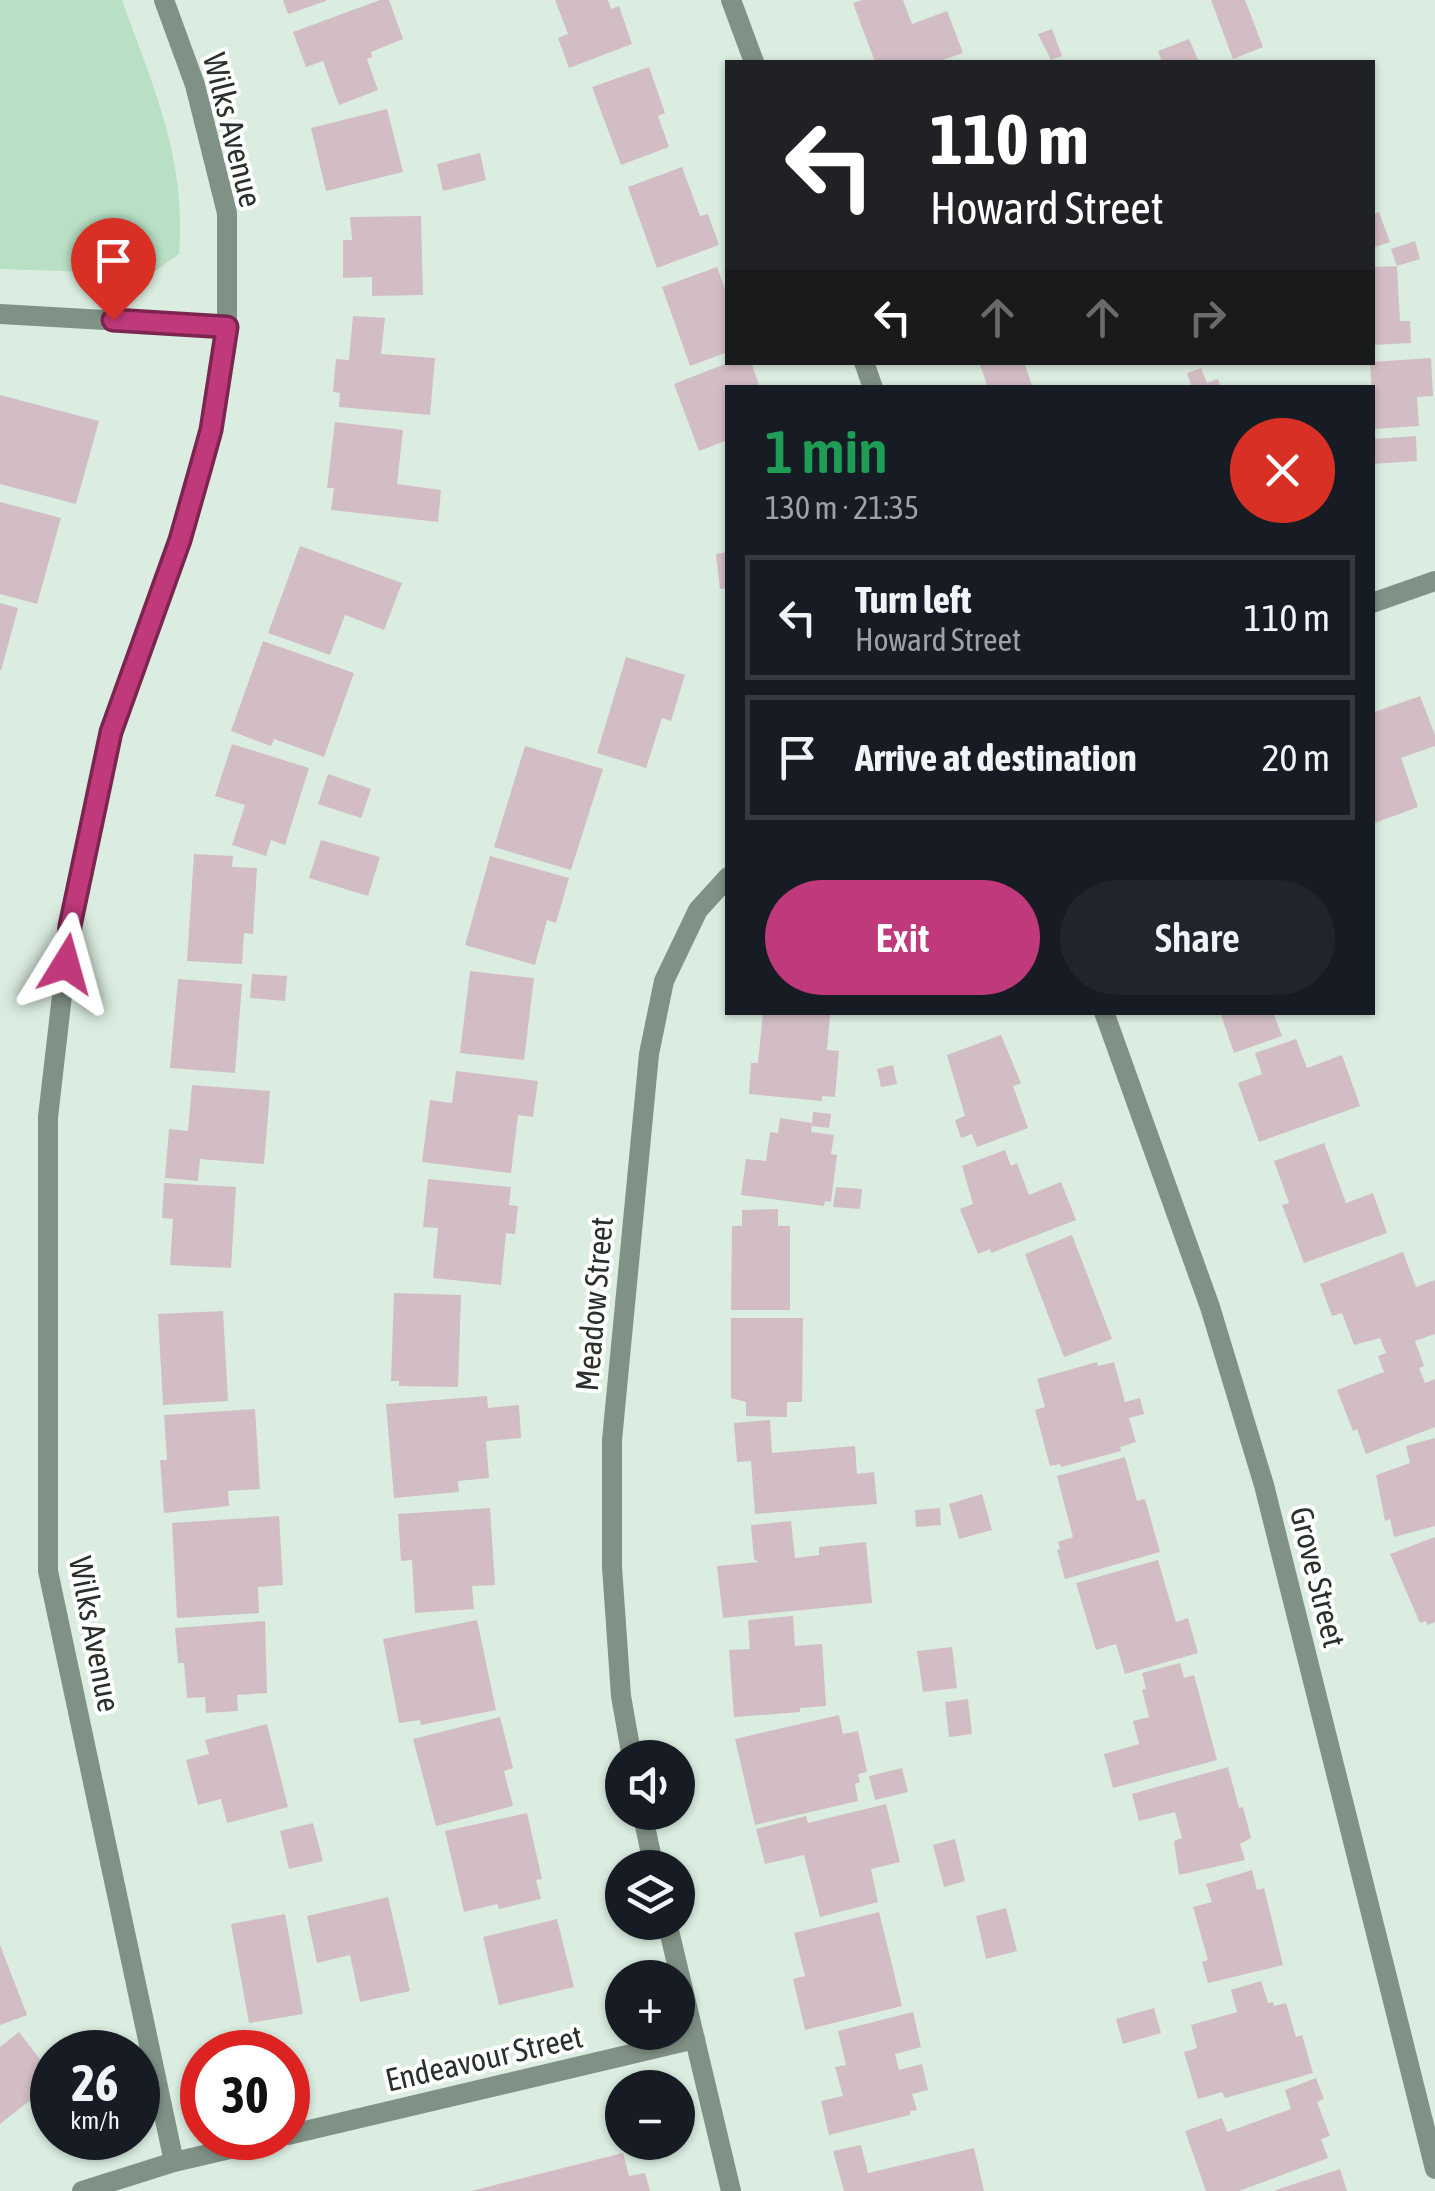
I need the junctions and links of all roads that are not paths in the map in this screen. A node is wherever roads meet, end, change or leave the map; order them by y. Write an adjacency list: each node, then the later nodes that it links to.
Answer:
1 (164, 0): 5 (street, Wilks Avenue)
2 (731, 0): 3 (street)
3 (753, 60)
4 (0, 314): 5 (street)
5 (227, 327): 15 (street, Wilks Avenue)
6 (1435, 581): 7 (street)
7 (1375, 603)
8 (725, 879): 10 (street, Meadow Street)
9 (1105, 1015): 16 (street, Grove Street)
10 (629, 1740)
11 (695, 2039): 18 (street)
12 (648, 2050): 13 (street, Endeavour Street)
13 (310, 2130)
14 (182, 2160): 15 (street)
15 (174, 2162): 17 (street)
16 (1435, 2168)
17 (82, 2191)
18 (731, 2191)

